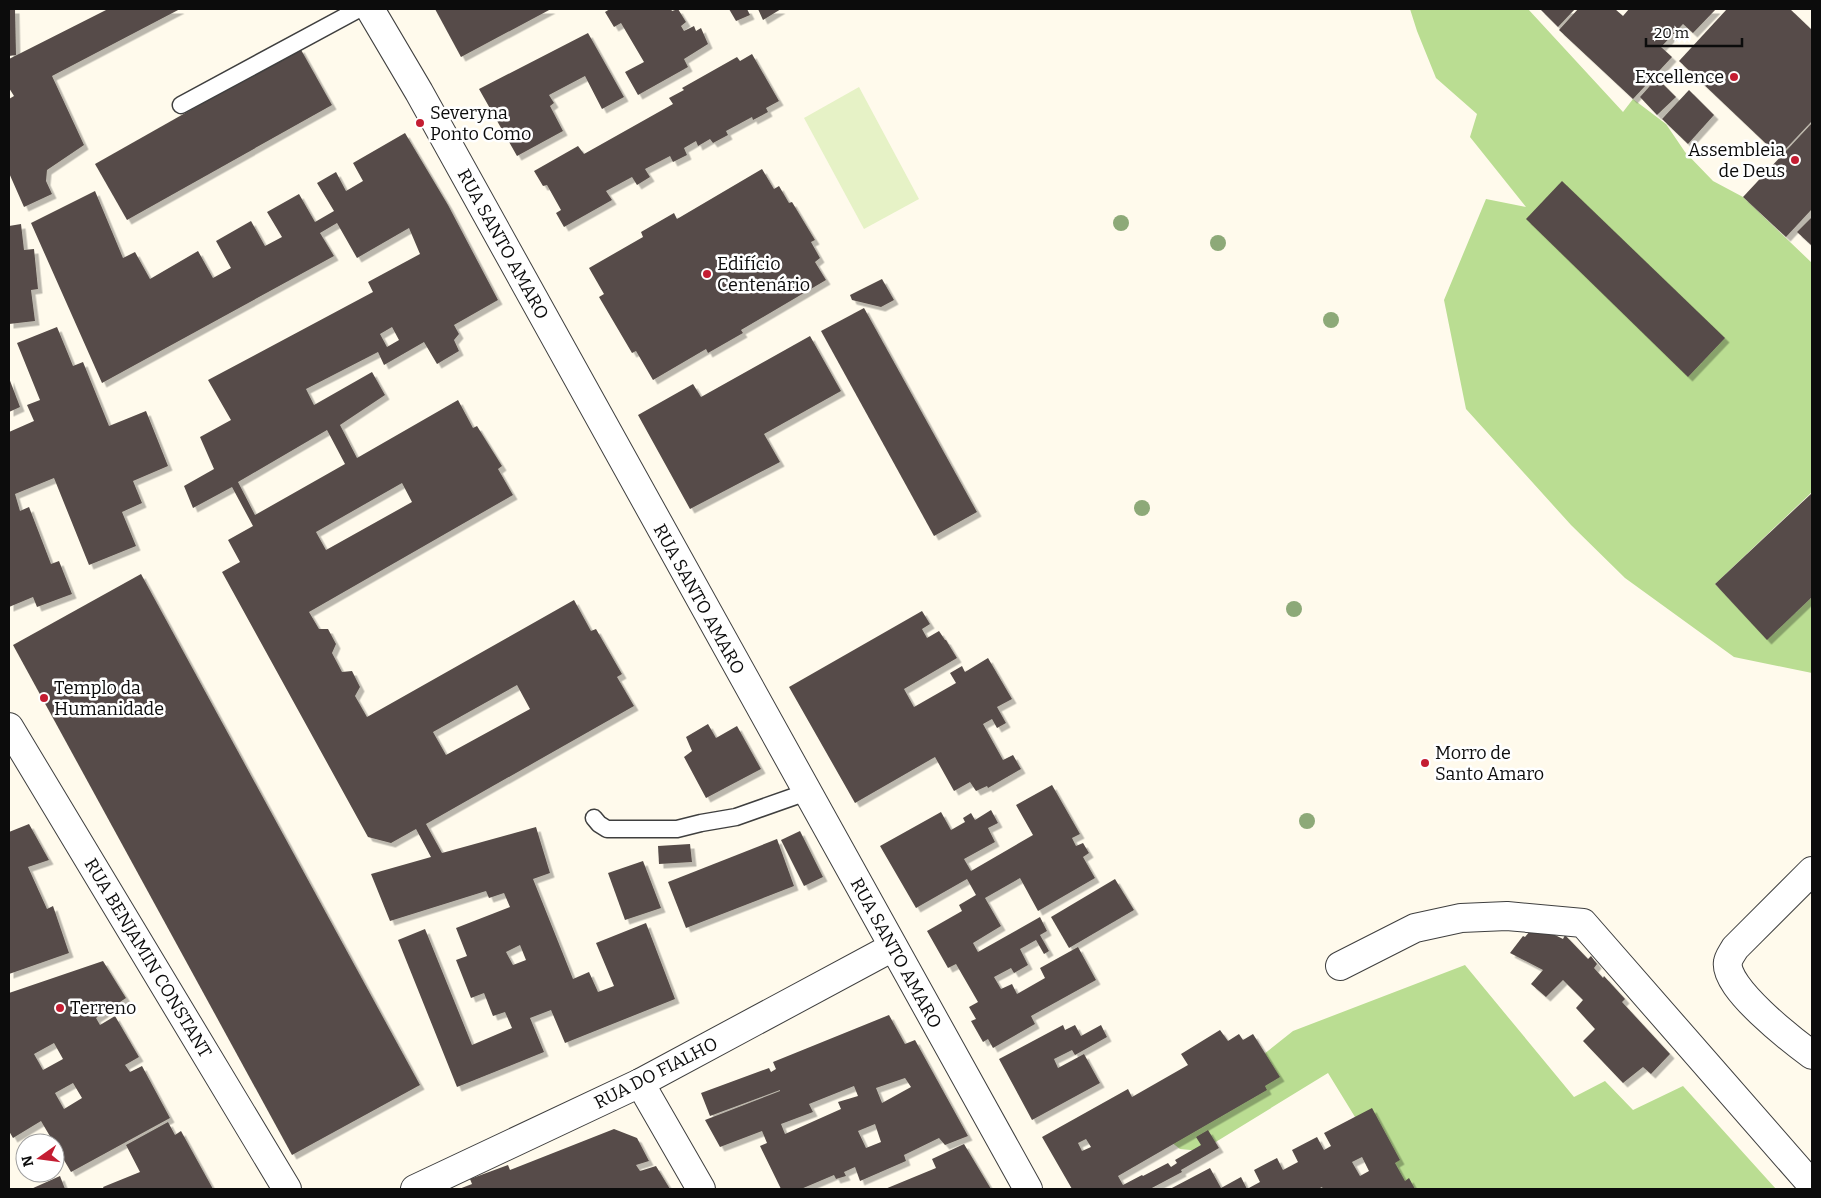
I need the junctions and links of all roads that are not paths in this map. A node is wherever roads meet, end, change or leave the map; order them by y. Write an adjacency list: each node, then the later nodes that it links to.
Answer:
1 (358, 9): 3 (lane)
2 (370, 9): 5 (street, RUA SANTO AMARO)
3 (181, 105)
4 (9, 726): 13 (street, RUA BENJAMIN CONSTANT)
5 (807, 792): 6 (lane); 8 (street, RUA SANTO AMARO)
6 (594, 818)
7 (1812, 871): 10 (street)
8 (893, 947): 11 (street, RUA DO FIALHO); 16 (street, RUA SANTO AMARO)
9 (1340, 966): 12 (street)
10 (1812, 1055)
11 (640, 1083): 14 (street, RUA DO FIALHO); 15 (street)
12 (1812, 1185)
13 (287, 1189)
14 (415, 1189)
15 (701, 1189)
16 (1028, 1189)

